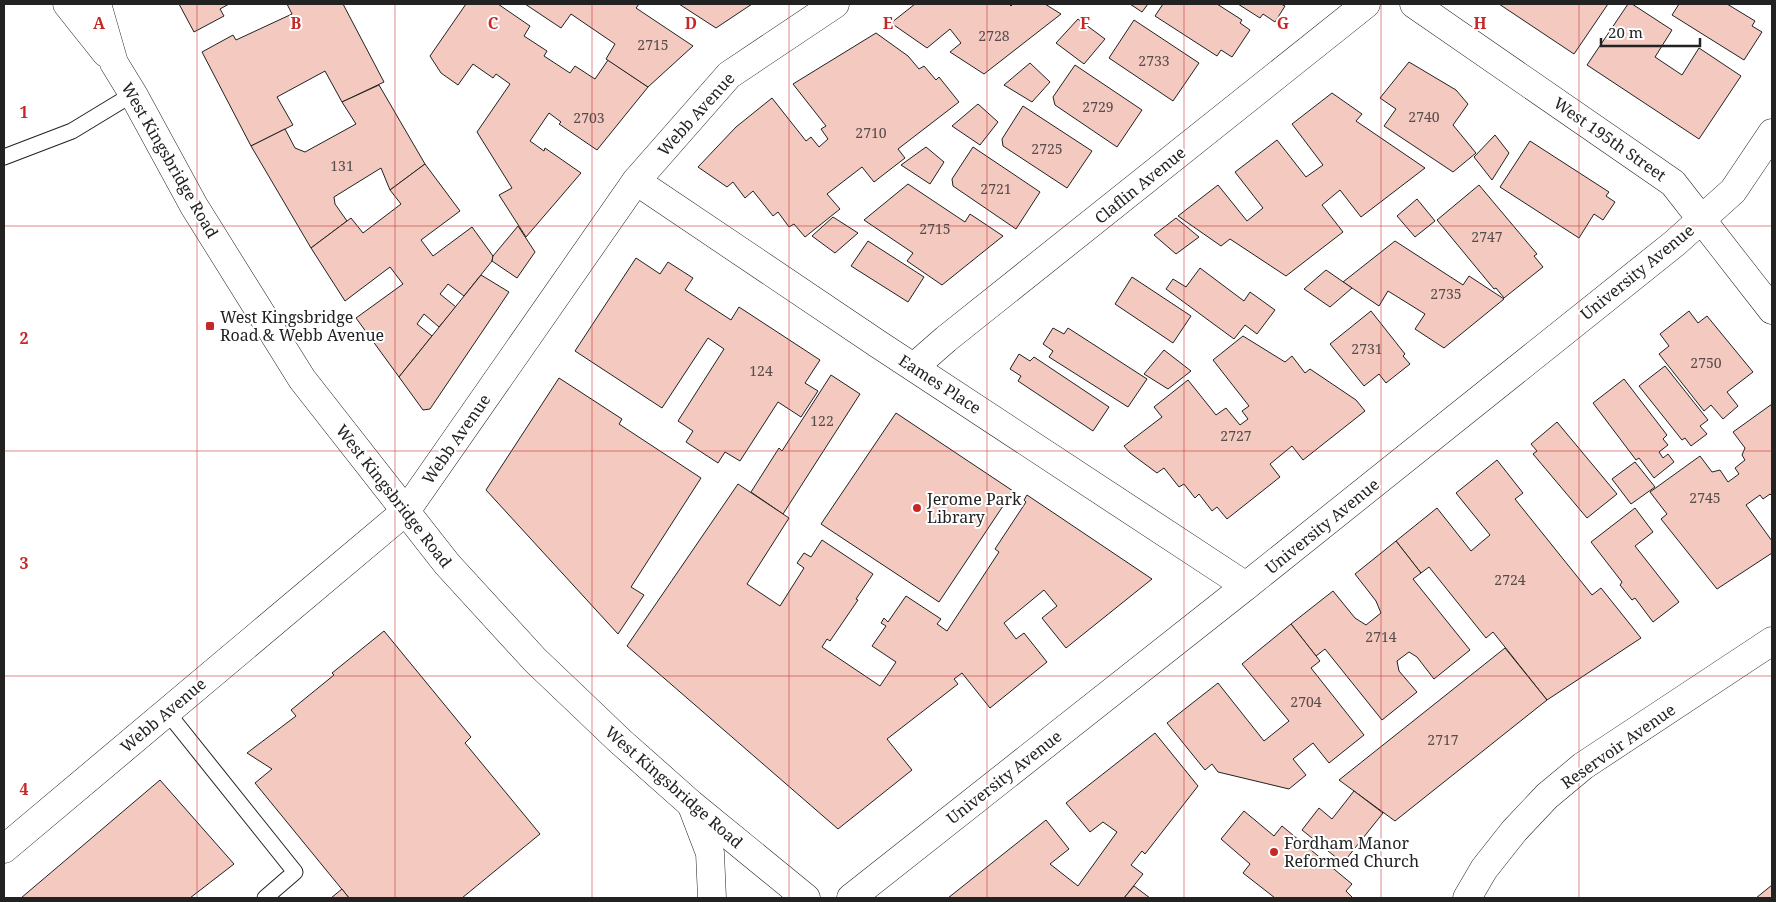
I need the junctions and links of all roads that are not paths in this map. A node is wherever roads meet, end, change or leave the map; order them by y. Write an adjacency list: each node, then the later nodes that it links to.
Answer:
1 (67, 4): 6 (street)
2 (97, 4): 6 (street, West Kingsbridge Road)
3 (835, 4): 10 (street, Webb Avenue)
4 (1366, 4): 13 (street, Claflin Avenue)
5 (1414, 4): 11 (street, West 195th Street)
6 (114, 64): 7 (street, West Kingsbridge Road)
7 (133, 94): 9 (lane); 14 (street, West Kingsbridge Road)
8 (1772, 133): 11 (street, University Avenue)
9 (4, 157)
10 (636, 181): 13 (street, Eames Place); 14 (street, Webb Avenue)
11 (1702, 218): 12 (street, West 195th Street); 15 (street, University Avenue)
12 (1772, 310)
13 (914, 367): 15 (street, Eames Place)
14 (406, 511): 17 (street, Webb Avenue); 18 (street, West Kingsbridge Road)
15 (1246, 586): 23 (street, University Avenue)
16 (1772, 641): 24 (street, Reservoir Avenue)
17 (167, 712): 19 (street, Webb Avenue); 20 (lane)
18 (691, 804): 21 (street); 22 (street, West Kingsbridge Road)
19 (8, 842)
20 (265, 898)
21 (712, 898)
22 (806, 898)
23 (851, 898)
24 (1467, 898)

